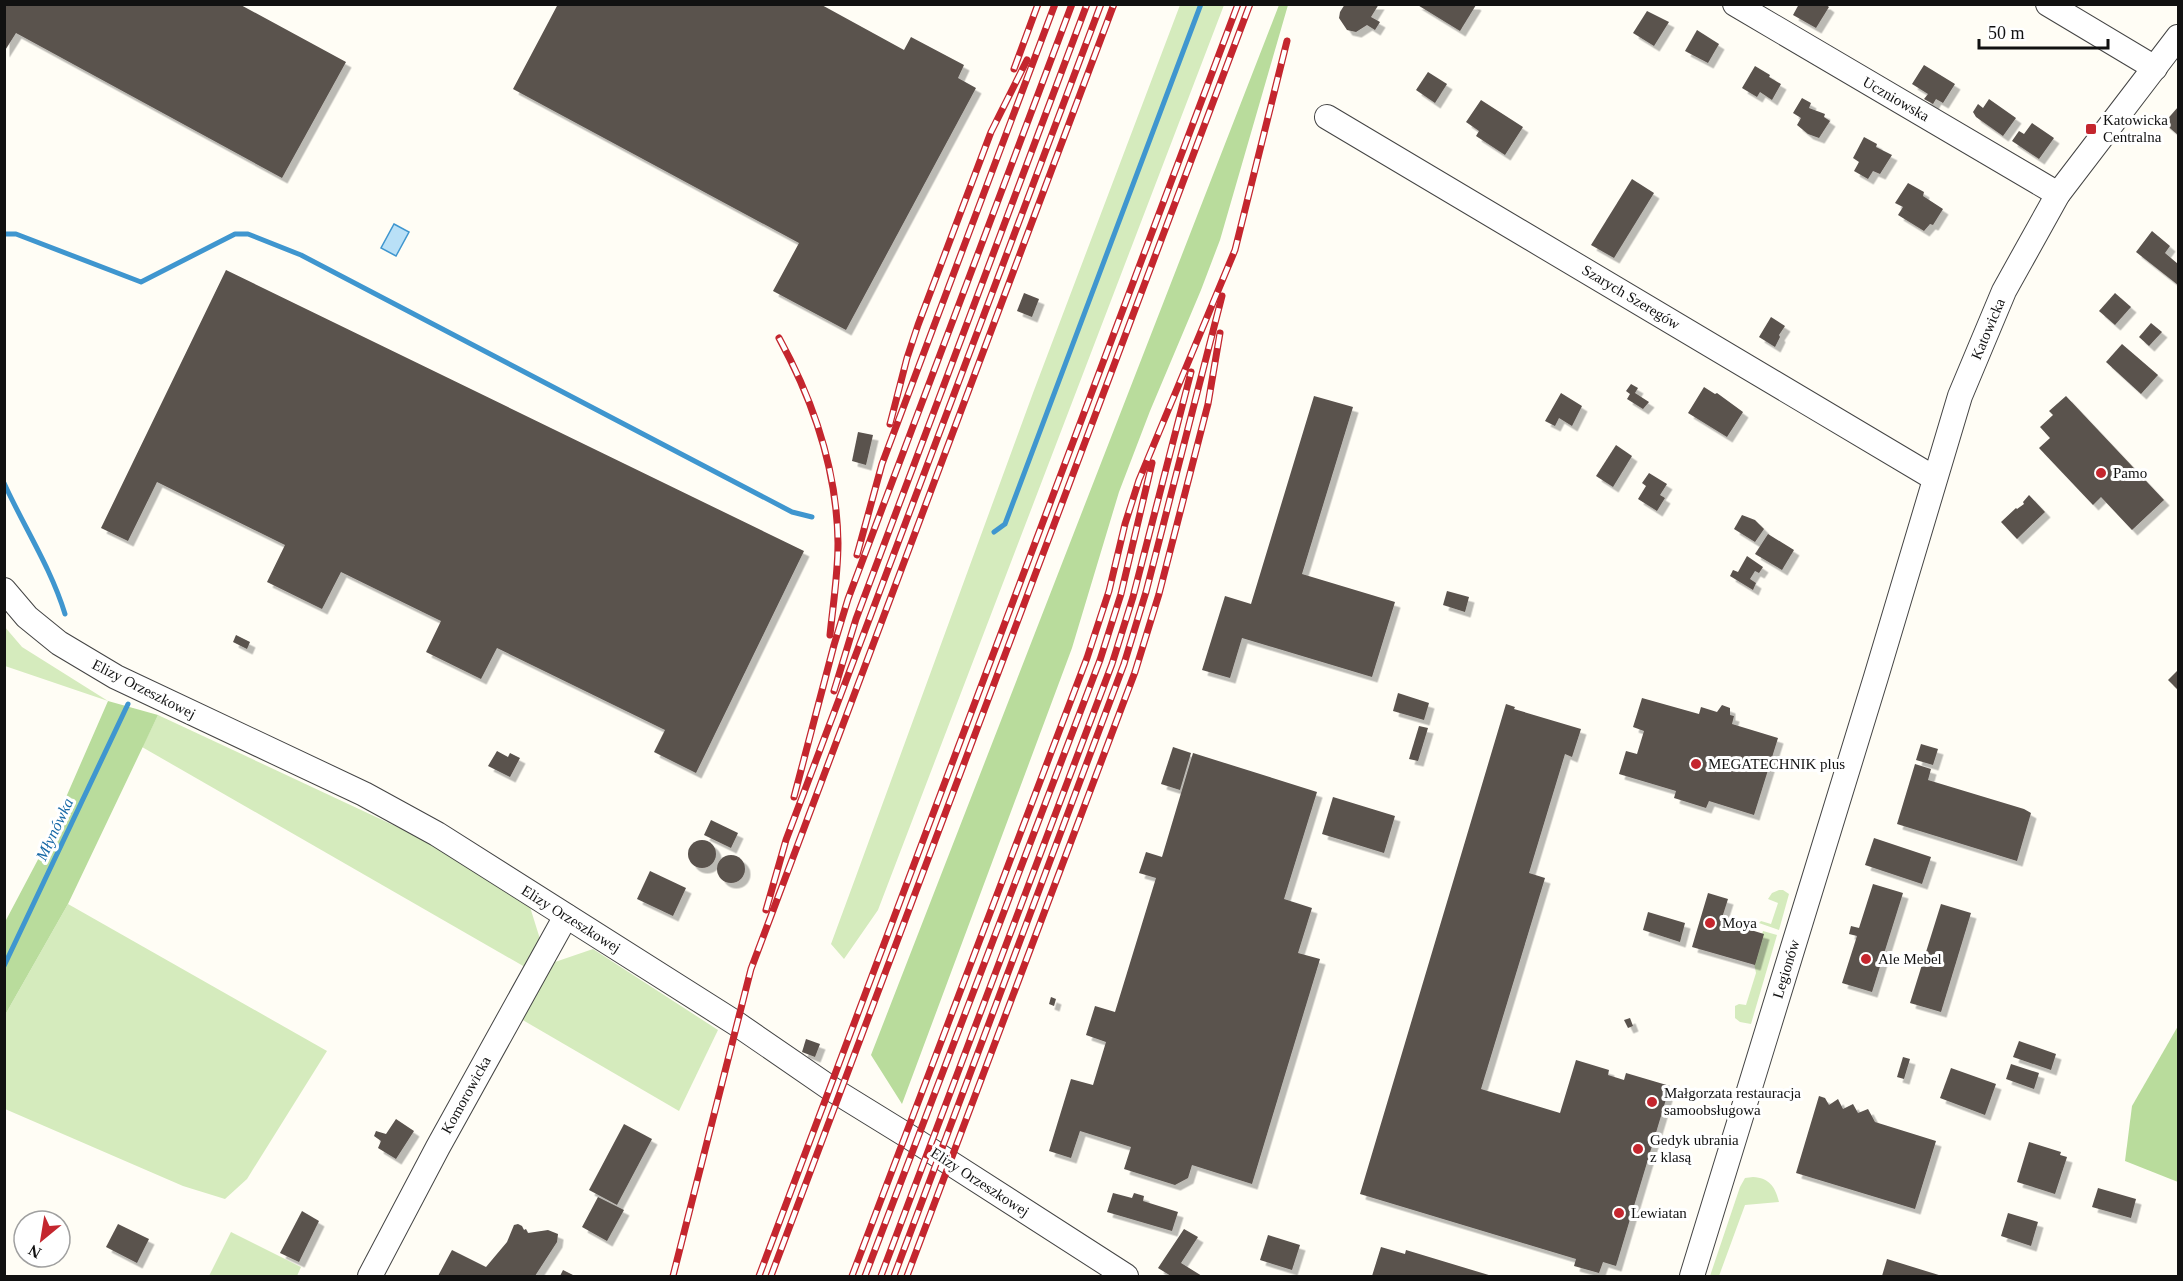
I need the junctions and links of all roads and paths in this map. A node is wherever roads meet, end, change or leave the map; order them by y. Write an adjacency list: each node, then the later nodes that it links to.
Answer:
1 (1735, 4): 6 (street, Uczniowska)
2 (2048, 4): 4 (street)
3 (2178, 37): 4 (street, Katowicka)
4 (2155, 69): 6 (street, Katowicka)
5 (1327, 117): 7 (street, Szarych Szeregów)
6 (2058, 194): 7 (street, Katowicka)
7 (1935, 478): 9 (street, Katowicka)
8 (4, 590): 10 (street, Elizy Orzeszkowej)
9 (1881, 662): 13 (street, Legionów)
10 (566, 916): 11 (street, Komorowicka); 12 (street, Elizy Orzeszkowej)
11 (370, 1276)
12 (1126, 1276)
13 (1692, 1276)

